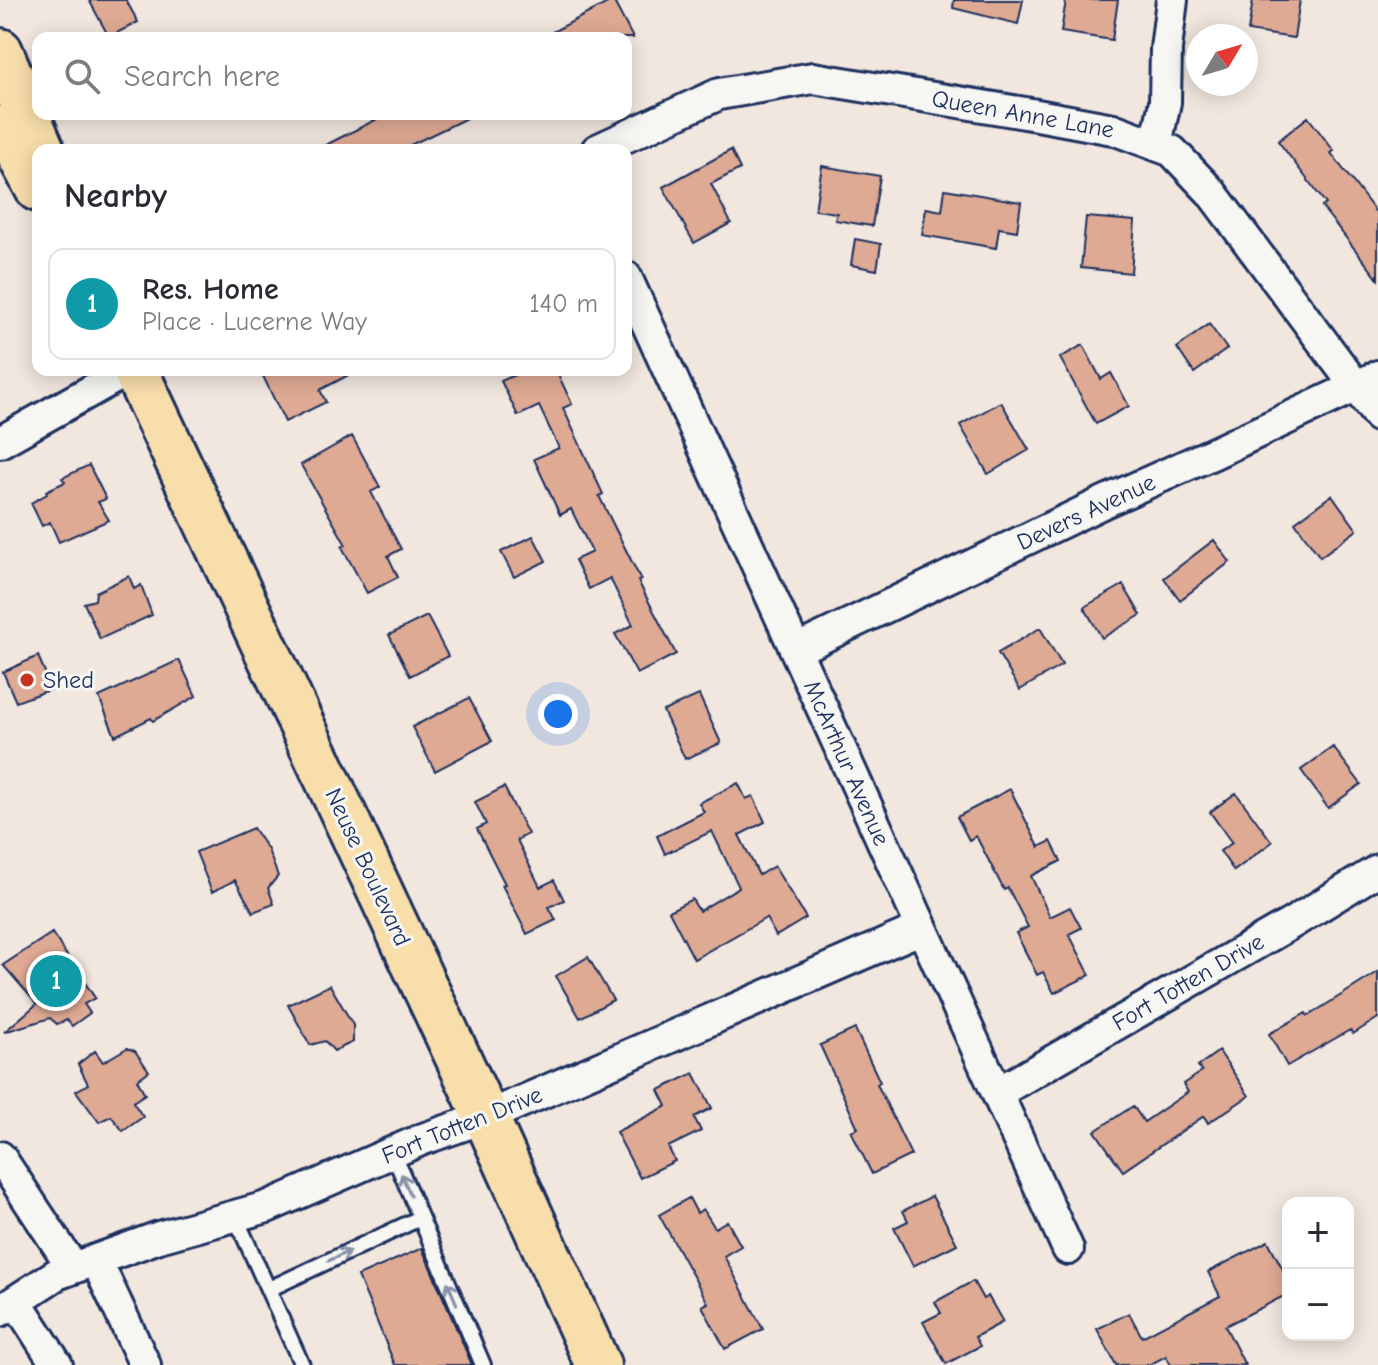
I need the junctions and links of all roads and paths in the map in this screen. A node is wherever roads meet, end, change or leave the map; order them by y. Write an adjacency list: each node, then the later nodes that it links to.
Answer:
1 (1172, 0): 6 (street)
2 (0, 51): 4 (main road)
3 (0, 118): 7 (main road)
4 (39, 144)
5 (610, 144): 6 (street, Queen Anne Lane)
6 (1156, 145): 11 (street, Queen Anne Lane)
7 (32, 178)
8 (632, 290): 14 (street, McArthur Avenue)
9 (117, 376): 13 (street)
10 (138, 376): 18 (main road, Neuse Boulevard)
11 (1367, 381): 12 (street, Queen Anne Lane); 14 (street, Devers Avenue)
12 (1378, 416)
13 (0, 442)
14 (796, 650): 16 (street, McArthur Avenue)
15 (1378, 870): 17 (street, Fort Totten Drive)
16 (922, 928): 17 (street, McArthur Avenue); 18 (street, Fort Totten Drive)
17 (997, 1093): 23 (street, McArthur Avenue)
18 (486, 1117): 19 (street, Fort Totten Drive); 31 (main road, Neuse Boulevard)
19 (393, 1153): 21 (street, Fort Totten Drive); 22 (lane, one-way to 19)
20 (0, 1157): 24 (street)
21 (235, 1216): 24 (street, Fort Totten Drive); 25 (lane)
22 (420, 1218): 25 (lane, one-way to 22); 30 (lane, one-way to 22)
23 (1068, 1249)
24 (85, 1264): 26 (street, Fort Totten Drive); 28 (street)
25 (269, 1289): 29 (lane)
26 (8, 1306): 27 (street)
27 (57, 1365)
28 (145, 1365)
29 (302, 1365)
30 (483, 1365)
31 (598, 1365)

